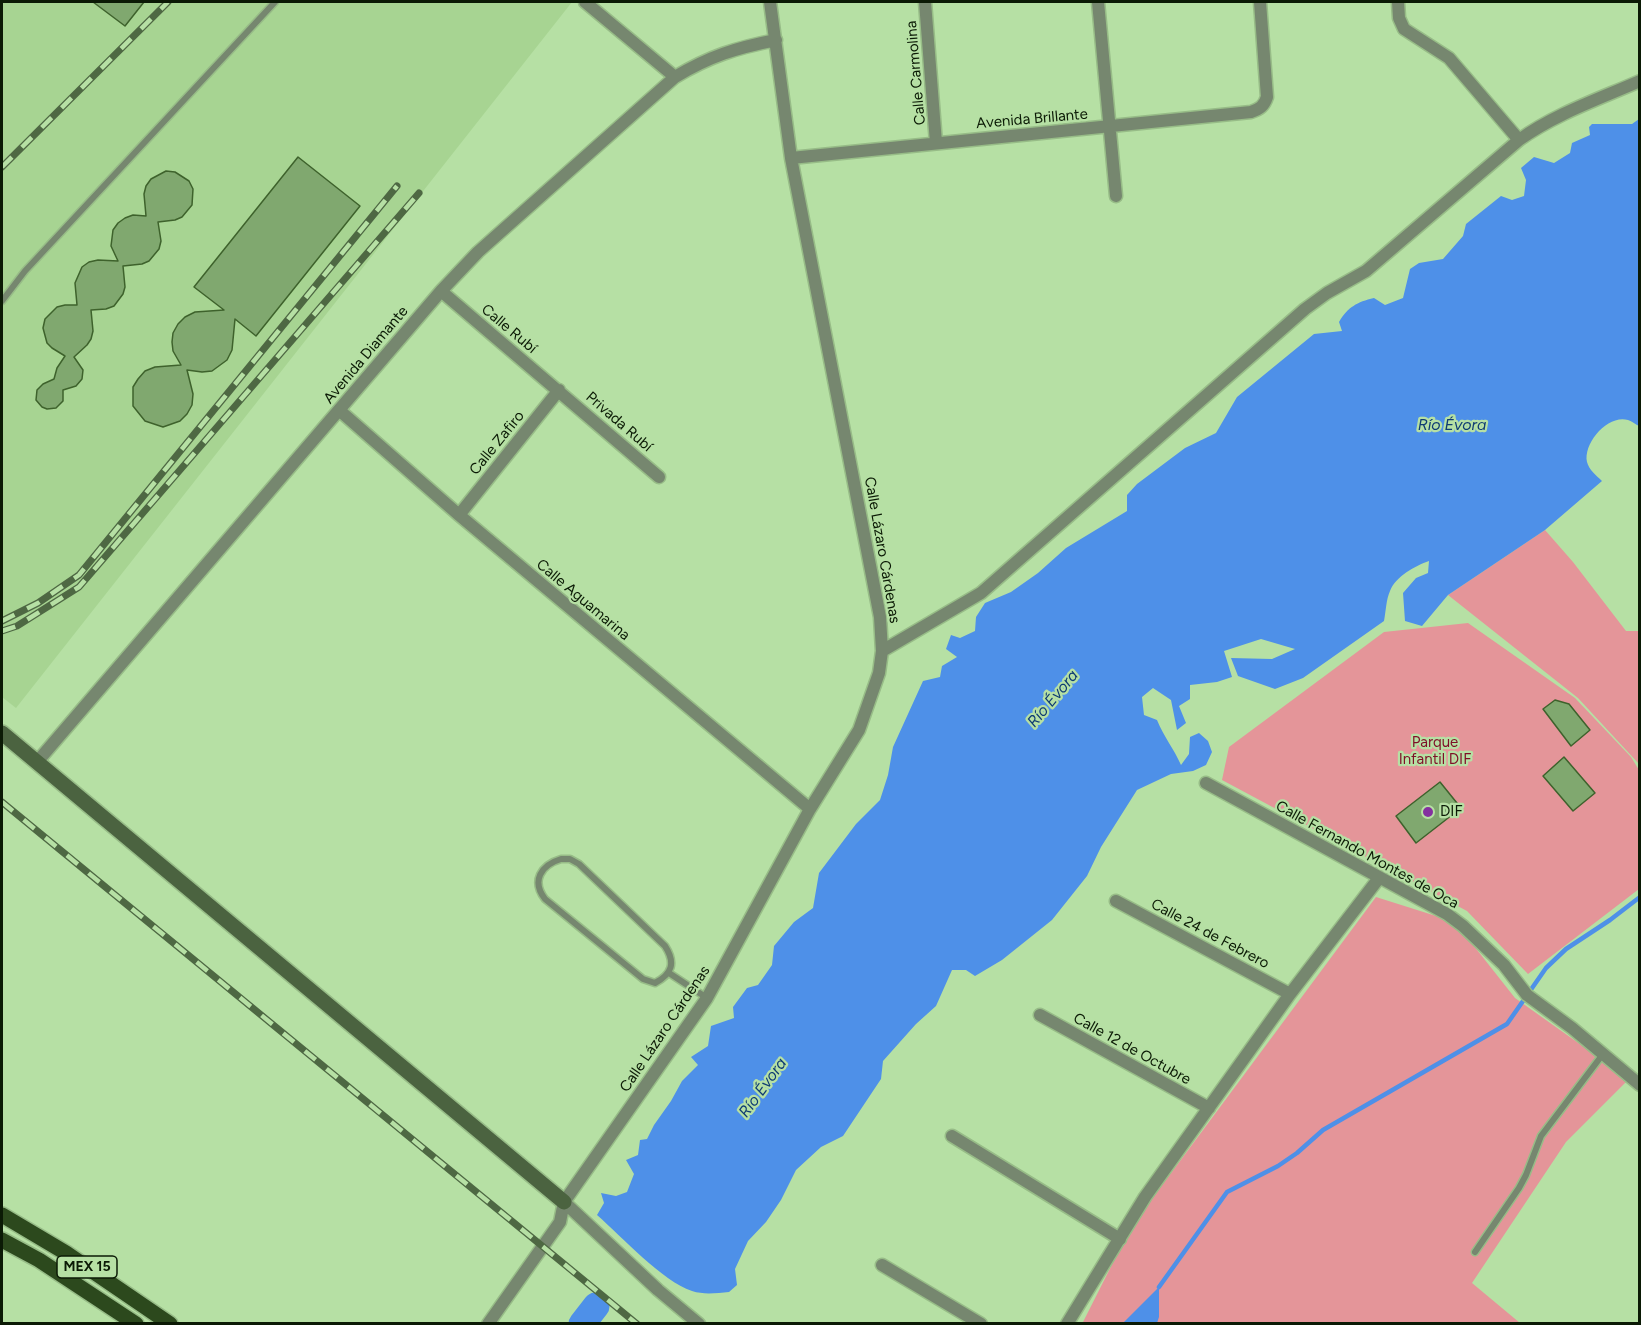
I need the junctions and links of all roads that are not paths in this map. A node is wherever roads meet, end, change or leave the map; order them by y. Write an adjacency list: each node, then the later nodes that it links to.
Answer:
1 (275, 2): 17 (lane)
2 (585, 2): 9 (street)
3 (770, 2): 8 (street, Calle Lázaro Cárdenas)
4 (925, 2): 13 (street, Calle Carmolina)
5 (1098, 2): 11 (street)
6 (1260, 2): 11 (street, Avenida Brillante)
7 (1398, 2): 12 (street)
8 (776, 40): 9 (street, Avenida Diamante); 14 (street, Calle Lázaro Cárdenas)
9 (675, 77): 16 (street, Avenida Diamante)
10 (1640, 81): 12 (street)
11 (1109, 127): 13 (street, Avenida Brillante); 15 (street)
12 (1519, 140): 22 (street)
13 (936, 143): 14 (street, Avenida Brillante)
14 (791, 158): 22 (street, Calle Lázaro Cárdenas)
15 (1116, 196)
16 (441, 291): 18 (street, Calle Rubí); 19 (street, Avenida Diamante)
17 (2, 301)
18 (559, 390): 20 (street, Privada Rubí); 21 (street, Calle Zafiro)
19 (339, 410): 21 (street, Calle Aguamarina); 24 (street, Avenida Diamante)
20 (659, 477)
21 (459, 515): 26 (street, Calle Aguamarina)
22 (882, 651): 26 (street, Calle Lázaro Cárdenas)
23 (2, 733): 24 (street)
24 (37, 762): 37 (street)
25 (1206, 783): 27 (street, Calle Fernando Montes de Oca)
26 (810, 809): 31 (street, Calle Lázaro Cárdenas)
27 (1379, 878): 30 (street); 33 (street, Calle Fernando Montes de Oca)
28 (1116, 901): 30 (street, Calle 24 de Febrero)
29 (669, 973): 29 (lane); 31 (lane)
30 (1290, 994): 35 (street)
31 (707, 998): 37 (street, Calle Lázaro Cárdenas)
32 (1040, 1016): 35 (street, Calle 12 de Octubre)
33 (1603, 1054): 34 (street, Calle Fernando Montes de Oca); 41 (lane)
34 (1640, 1085)
35 (1209, 1108): 39 (street)
36 (952, 1136): 39 (street)
37 (564, 1202): 45 (street, Calle Lázaro Cárdenas); 46 (street)
38 (2, 1215): 44 (main road, MEX 15)
39 (1120, 1239): 48 (street)
40 (2, 1240): 43 (main road, MEX 15)
41 (1475, 1252)
42 (882, 1265): 47 (street)
43 (136, 1323)
44 (170, 1323)
45 (488, 1323)
46 (699, 1323)
47 (981, 1323)
48 (1067, 1323)

